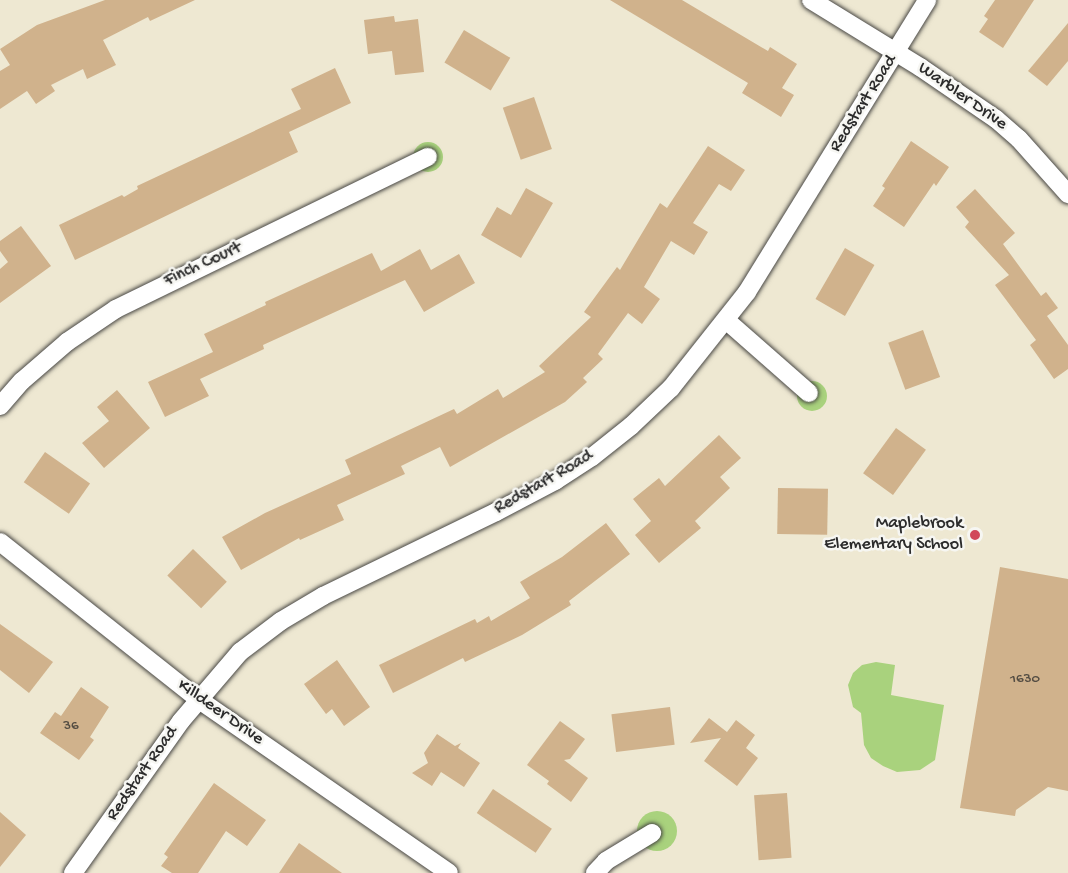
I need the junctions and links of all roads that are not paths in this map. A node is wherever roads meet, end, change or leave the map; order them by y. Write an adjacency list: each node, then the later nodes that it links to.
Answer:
1 (811, 0): 3 (street, Warbler Drive)
2 (927, 0): 3 (street, Redstart Road)
3 (896, 52): 5 (street, Warbler Drive); 6 (street, Redstart Road)
4 (428, 158): 8 (street, Finch Court)
5 (1068, 194)
6 (727, 321): 7 (street); 10 (street, Redstart Road)
7 (809, 393)
8 (0, 406)
9 (0, 542): 10 (street, Killdeer Drive)
10 (198, 699): 12 (street, Redstart Road); 13 (street, Killdeer Drive)
11 (652, 833): 14 (street)
12 (73, 873)
13 (449, 873)
14 (595, 873)

